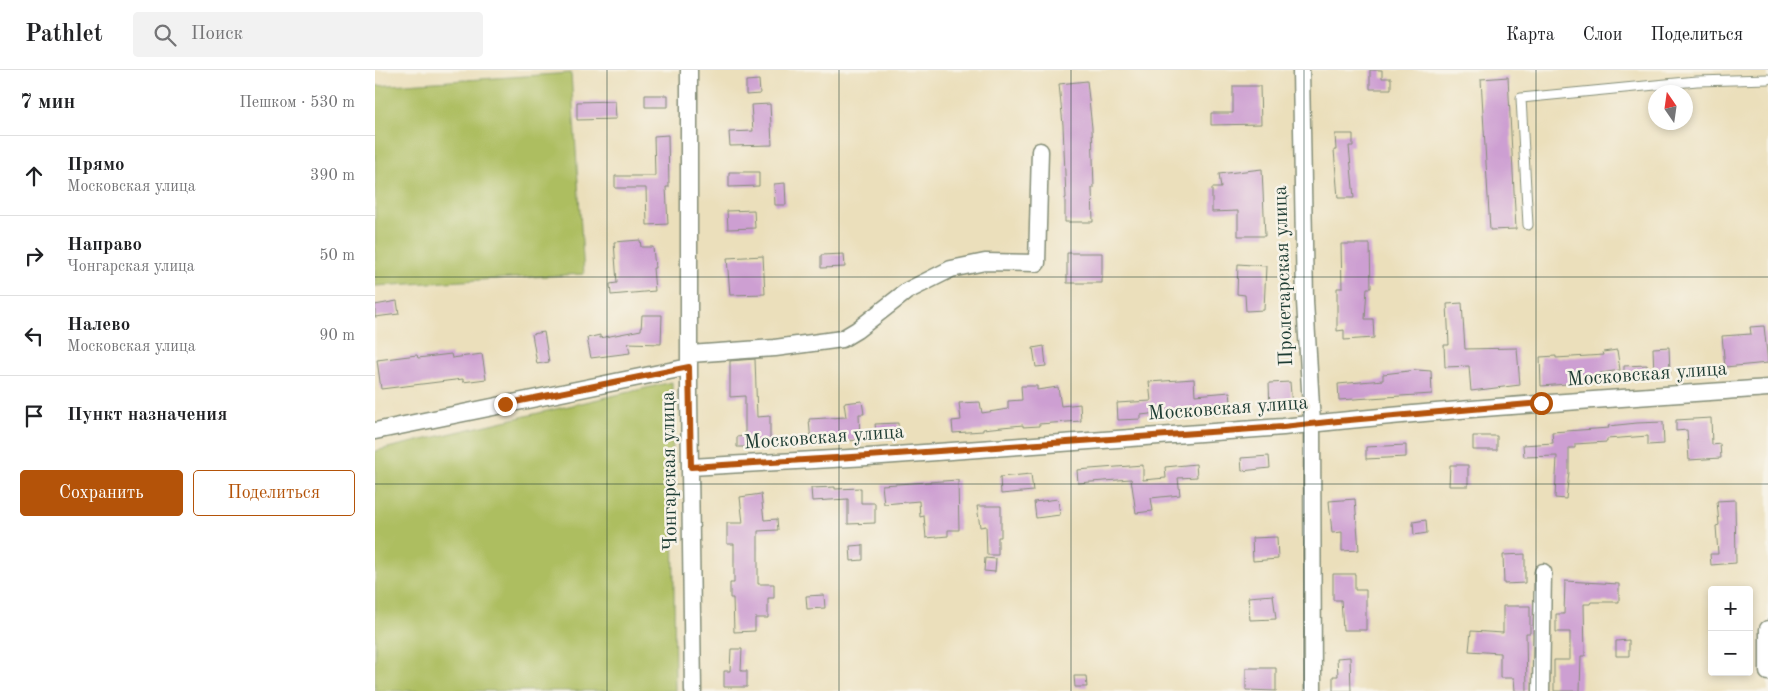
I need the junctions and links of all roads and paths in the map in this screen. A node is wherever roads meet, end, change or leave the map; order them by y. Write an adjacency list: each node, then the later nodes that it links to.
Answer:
1 (689, 70): 8 (street, Чонгарская улица)
2 (1301, 70): 10 (street, Пролетарская улица)
3 (1697, 70): 5 (lane)
4 (1768, 79): 5 (lane)
5 (1697, 81): 7 (lane)
6 (1040, 151): 8 (street)
7 (1528, 225)
8 (690, 360): 11 (street); 12 (street, Чонгарская улица)
9 (1768, 388): 10 (street, Московская улица)
10 (1312, 424): 12 (street, Московская улица); 18 (street, Пролетарская улица)
11 (375, 431)
12 (691, 467): 17 (street, Чонгарская улица)
13 (1543, 572): 19 (street)
14 (1768, 629): 15 (street)
15 (1768, 633): 16 (street)
16 (1768, 672)
17 (693, 691)
18 (1313, 691)
19 (1541, 691)

